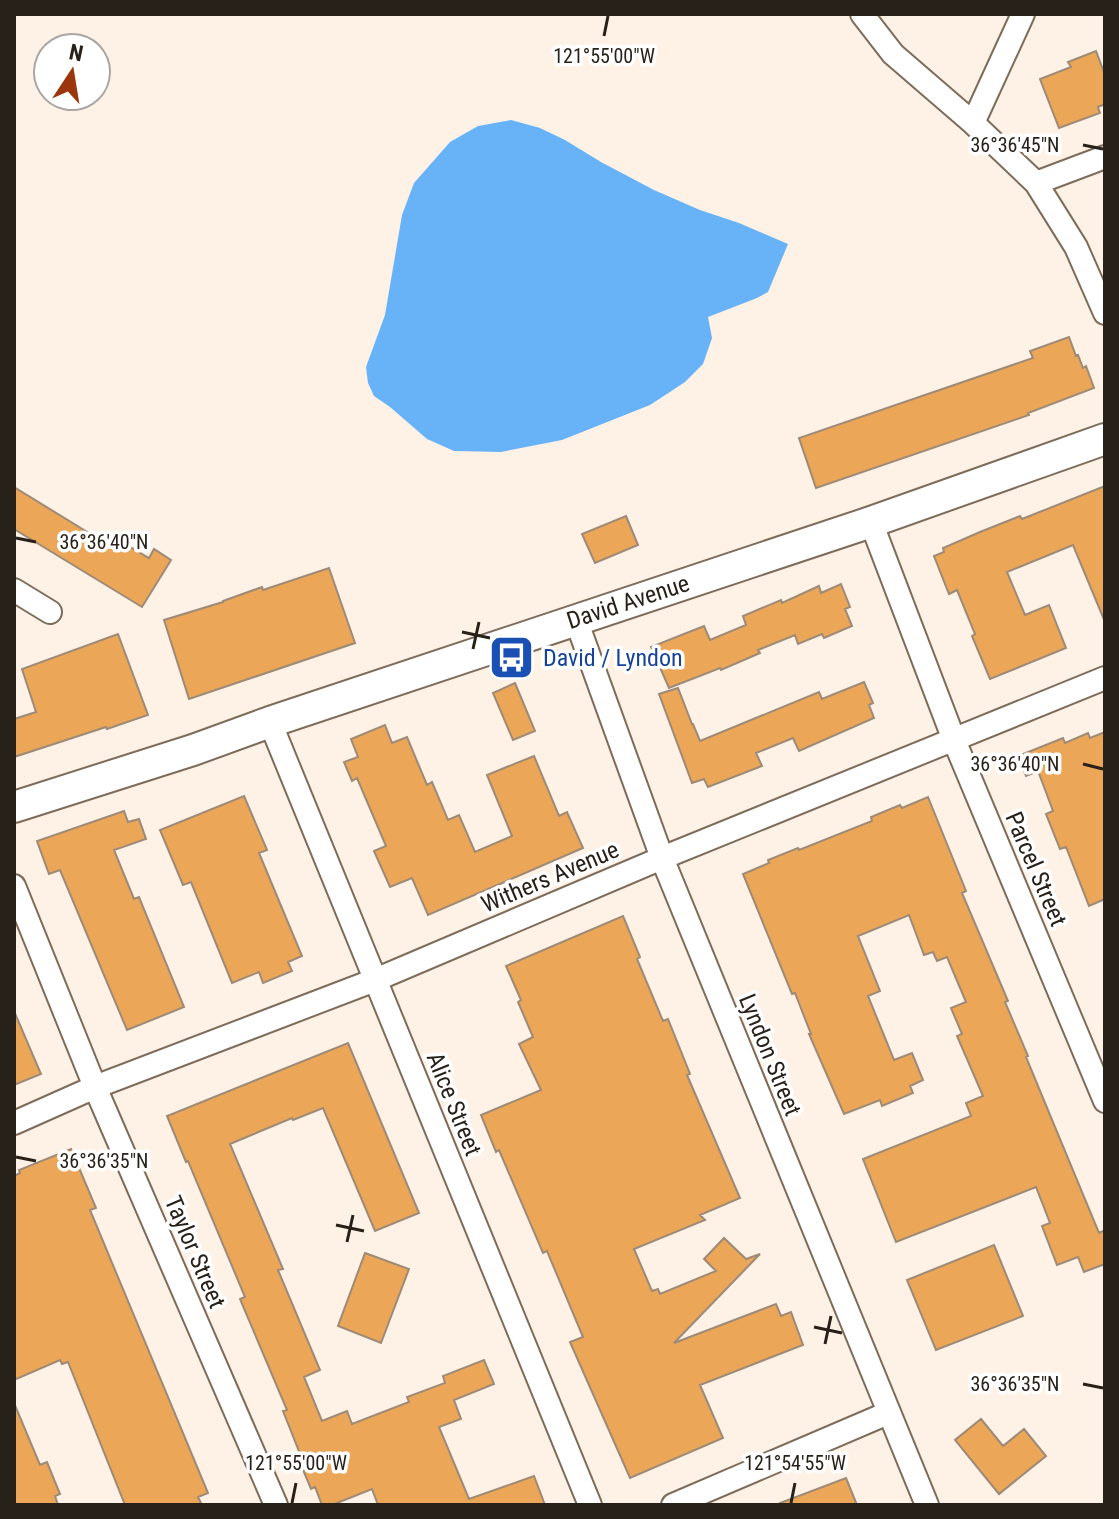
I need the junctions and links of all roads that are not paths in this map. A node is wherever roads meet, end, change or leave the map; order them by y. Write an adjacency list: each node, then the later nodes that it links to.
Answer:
1 (862, 14): 3 (street)
2 (1023, 14): 3 (street)
3 (973, 123): 5 (street)
4 (1105, 157): 5 (street)
5 (1036, 183): 6 (street)
6 (1102, 307)
7 (1105, 439): 8 (main road, David Avenue)
8 (871, 522): 11 (main road, David Avenue); 14 (street, Parcel Street)
9 (14, 590): 10 (street)
10 (50, 612)
11 (576, 620): 13 (main road, David Avenue); 16 (street, Lyndon Street)
12 (1105, 678): 14 (street, Withers Avenue)
13 (270, 722): 15 (main road, David Avenue); 18 (street, Alice Street)
14 (954, 740): 16 (street, Withers Avenue); 20 (street, Parcel Street)
15 (14, 807)
16 (662, 858): 18 (street, Withers Avenue); 22 (street, Lyndon Street)
17 (14, 886): 19 (street, Taylor Street)
18 (375, 980): 19 (street, Withers Avenue); 24 (street, Alice Street)
19 (95, 1087): 21 (street, Withers Avenue); 23 (street, Taylor Street)
20 (1105, 1101)
21 (14, 1123)
22 (888, 1413): 25 (street); 26 (street, Lyndon Street)
23 (276, 1505)
24 (590, 1505)
25 (673, 1505)
26 (927, 1505)

